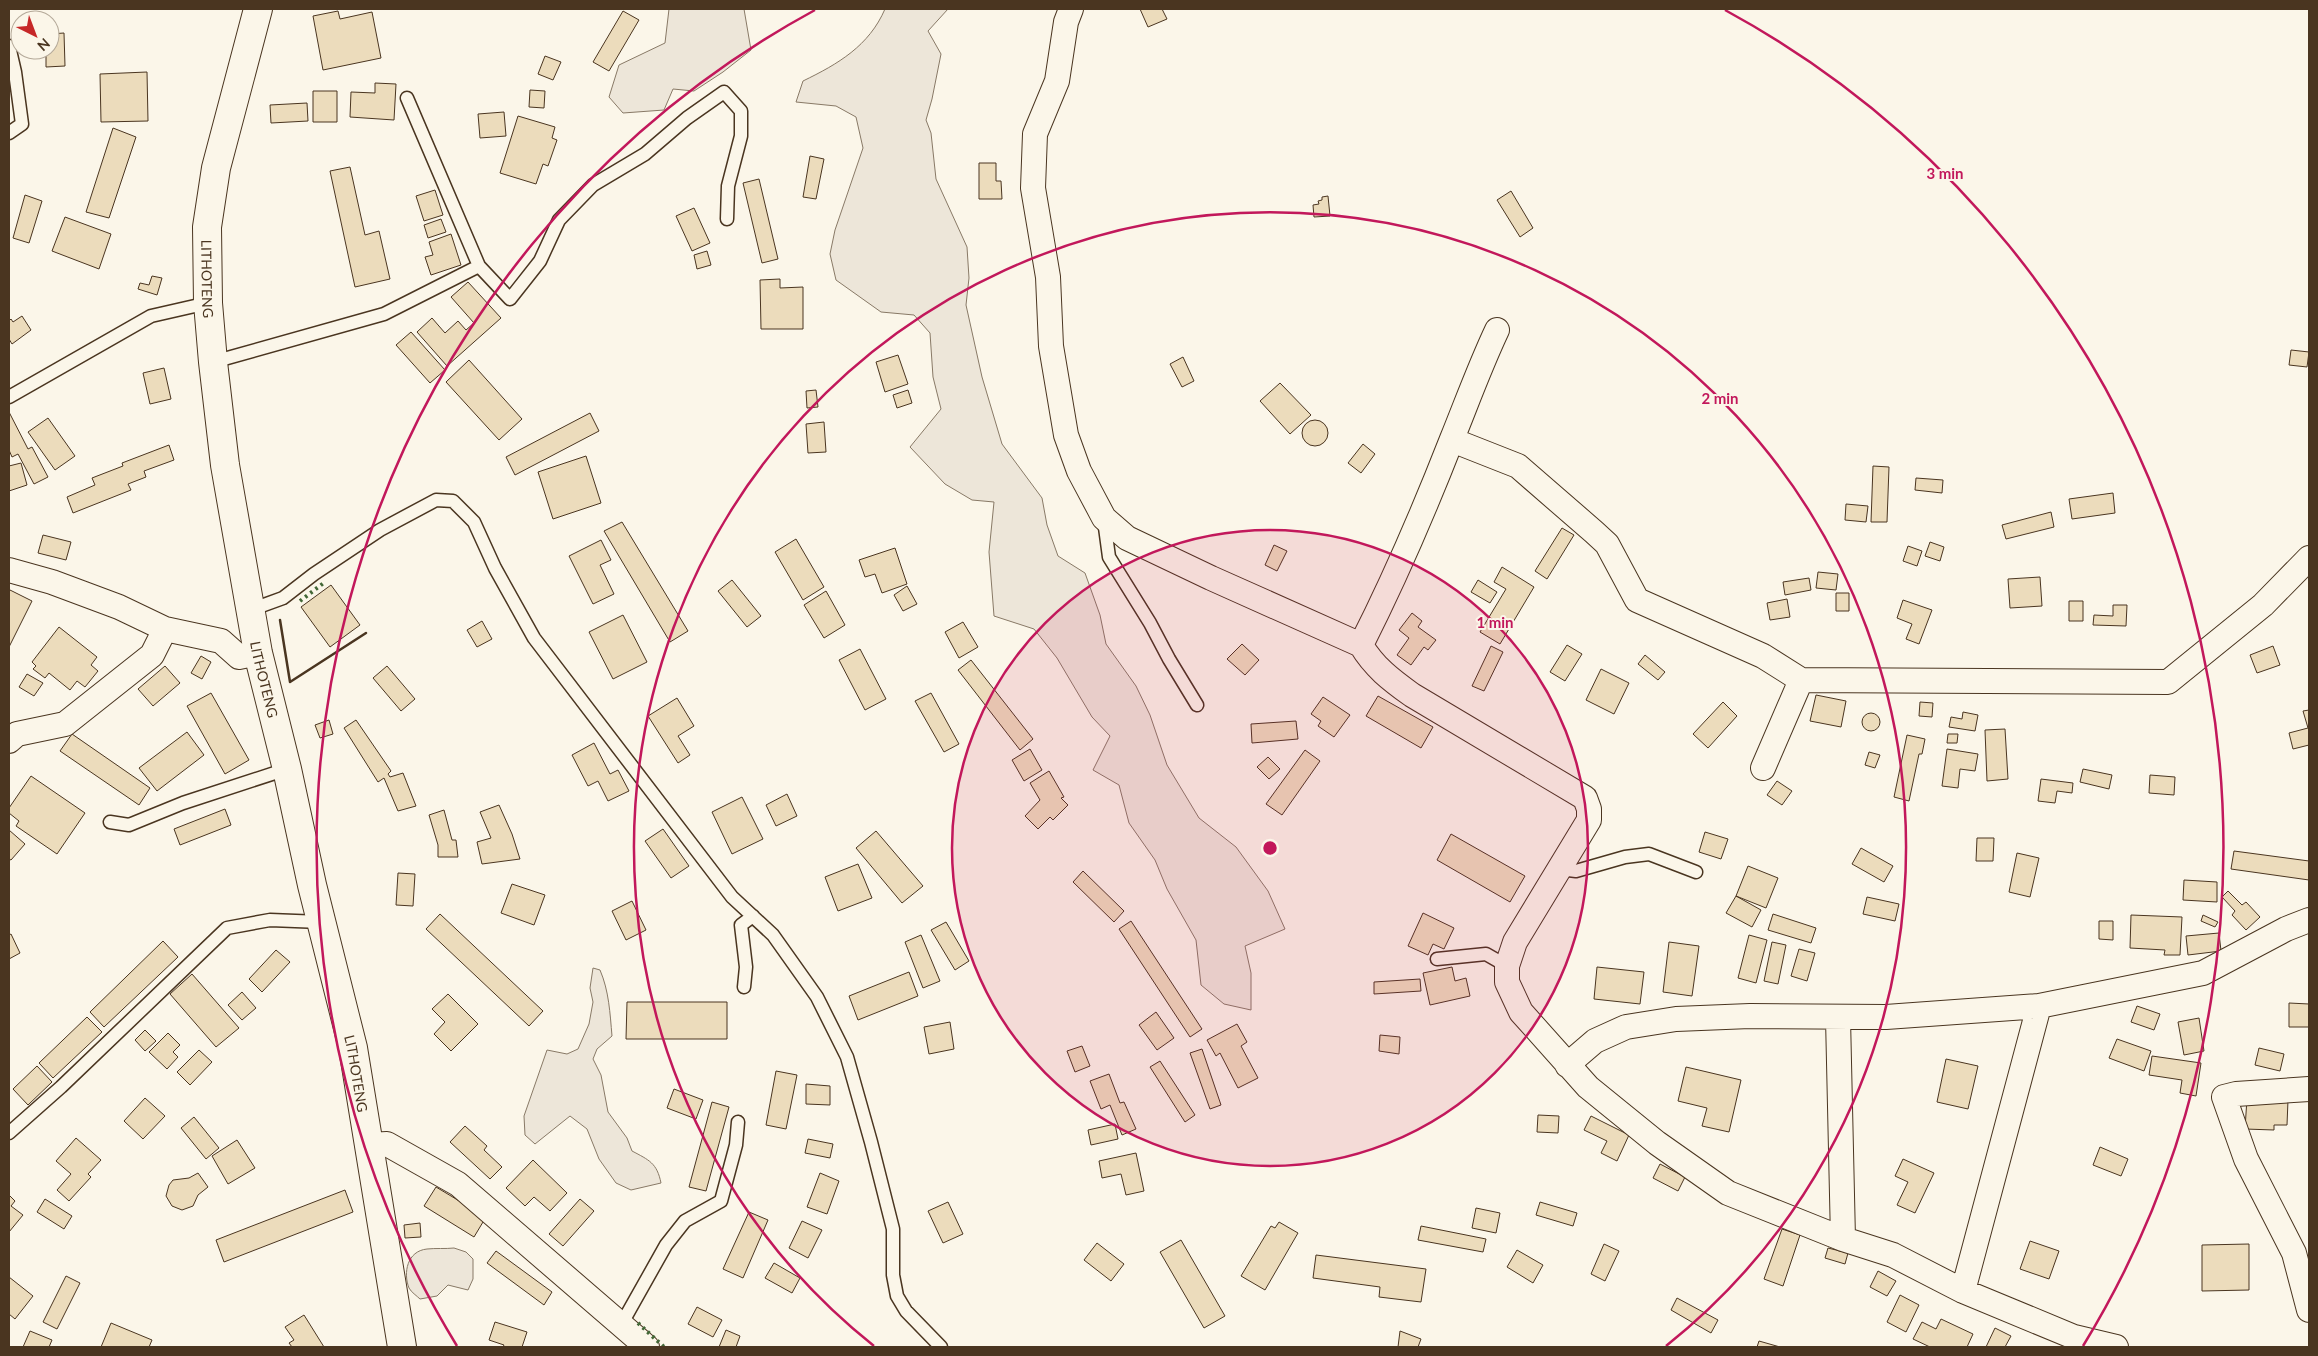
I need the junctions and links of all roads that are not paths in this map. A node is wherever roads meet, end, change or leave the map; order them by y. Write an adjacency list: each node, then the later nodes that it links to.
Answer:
1 (258, 9): 8 (main road, LITHOTENG)
2 (1071, 9): 13 (street)
3 (9, 46): 5 (lane)
4 (407, 98): 7 (lane)
5 (9, 133)
6 (727, 219): 7 (lane)
7 (479, 266): 10 (lane)
8 (208, 303): 10 (main road, LITHOTENG); 11 (lane)
9 (1496, 330): 12 (street)
10 (213, 362): 16 (main road, LITHOTENG)
11 (9, 397)
12 (1452, 440): 18 (street); 20 (street)
13 (1104, 518): 18 (street); 21 (lane)
14 (2309, 558): 20 (street)
15 (9, 570): 17 (street)
16 (250, 610): 19 (main road, LITHOTENG); 28 (lane)
17 (165, 629): 19 (street); 22 (street)
18 (1362, 644): 26 (street)
19 (258, 653): 24 (main road, LITHOTENG)
20 (1801, 680): 23 (street)
21 (1197, 705)
22 (9, 741)
23 (1763, 768)
24 (287, 769): 25 (lane); 30 (main road, LITHOTENG)
25 (110, 822)
26 (1560, 869): 27 (lane); 32 (street)
27 (1696, 872)
28 (753, 916): 33 (lane); 47 (lane)
29 (2309, 920): 34 (street)
30 (321, 922): 39 (lane); 40 (main road, LITHOTENG)
31 (1437, 959): 32 (lane)
32 (1507, 966): 36 (street)
33 (744, 987)
34 (2038, 1006): 35 (street); 42 (street)
35 (1838, 1018): 36 (street); 41 (street)
36 (1567, 1065): 41 (street)
37 (2309, 1089): 43 (street)
38 (738, 1122): 44 (lane)
39 (9, 1133)
40 (369, 1145): 44 (street); 45 (main road, LITHOTENG)
41 (1843, 1240): 42 (street)
42 (1964, 1291): 48 (street)
43 (2309, 1310)
44 (621, 1325): 46 (street)
45 (402, 1347)
46 (647, 1347)
47 (940, 1347)
48 (2116, 1347)

